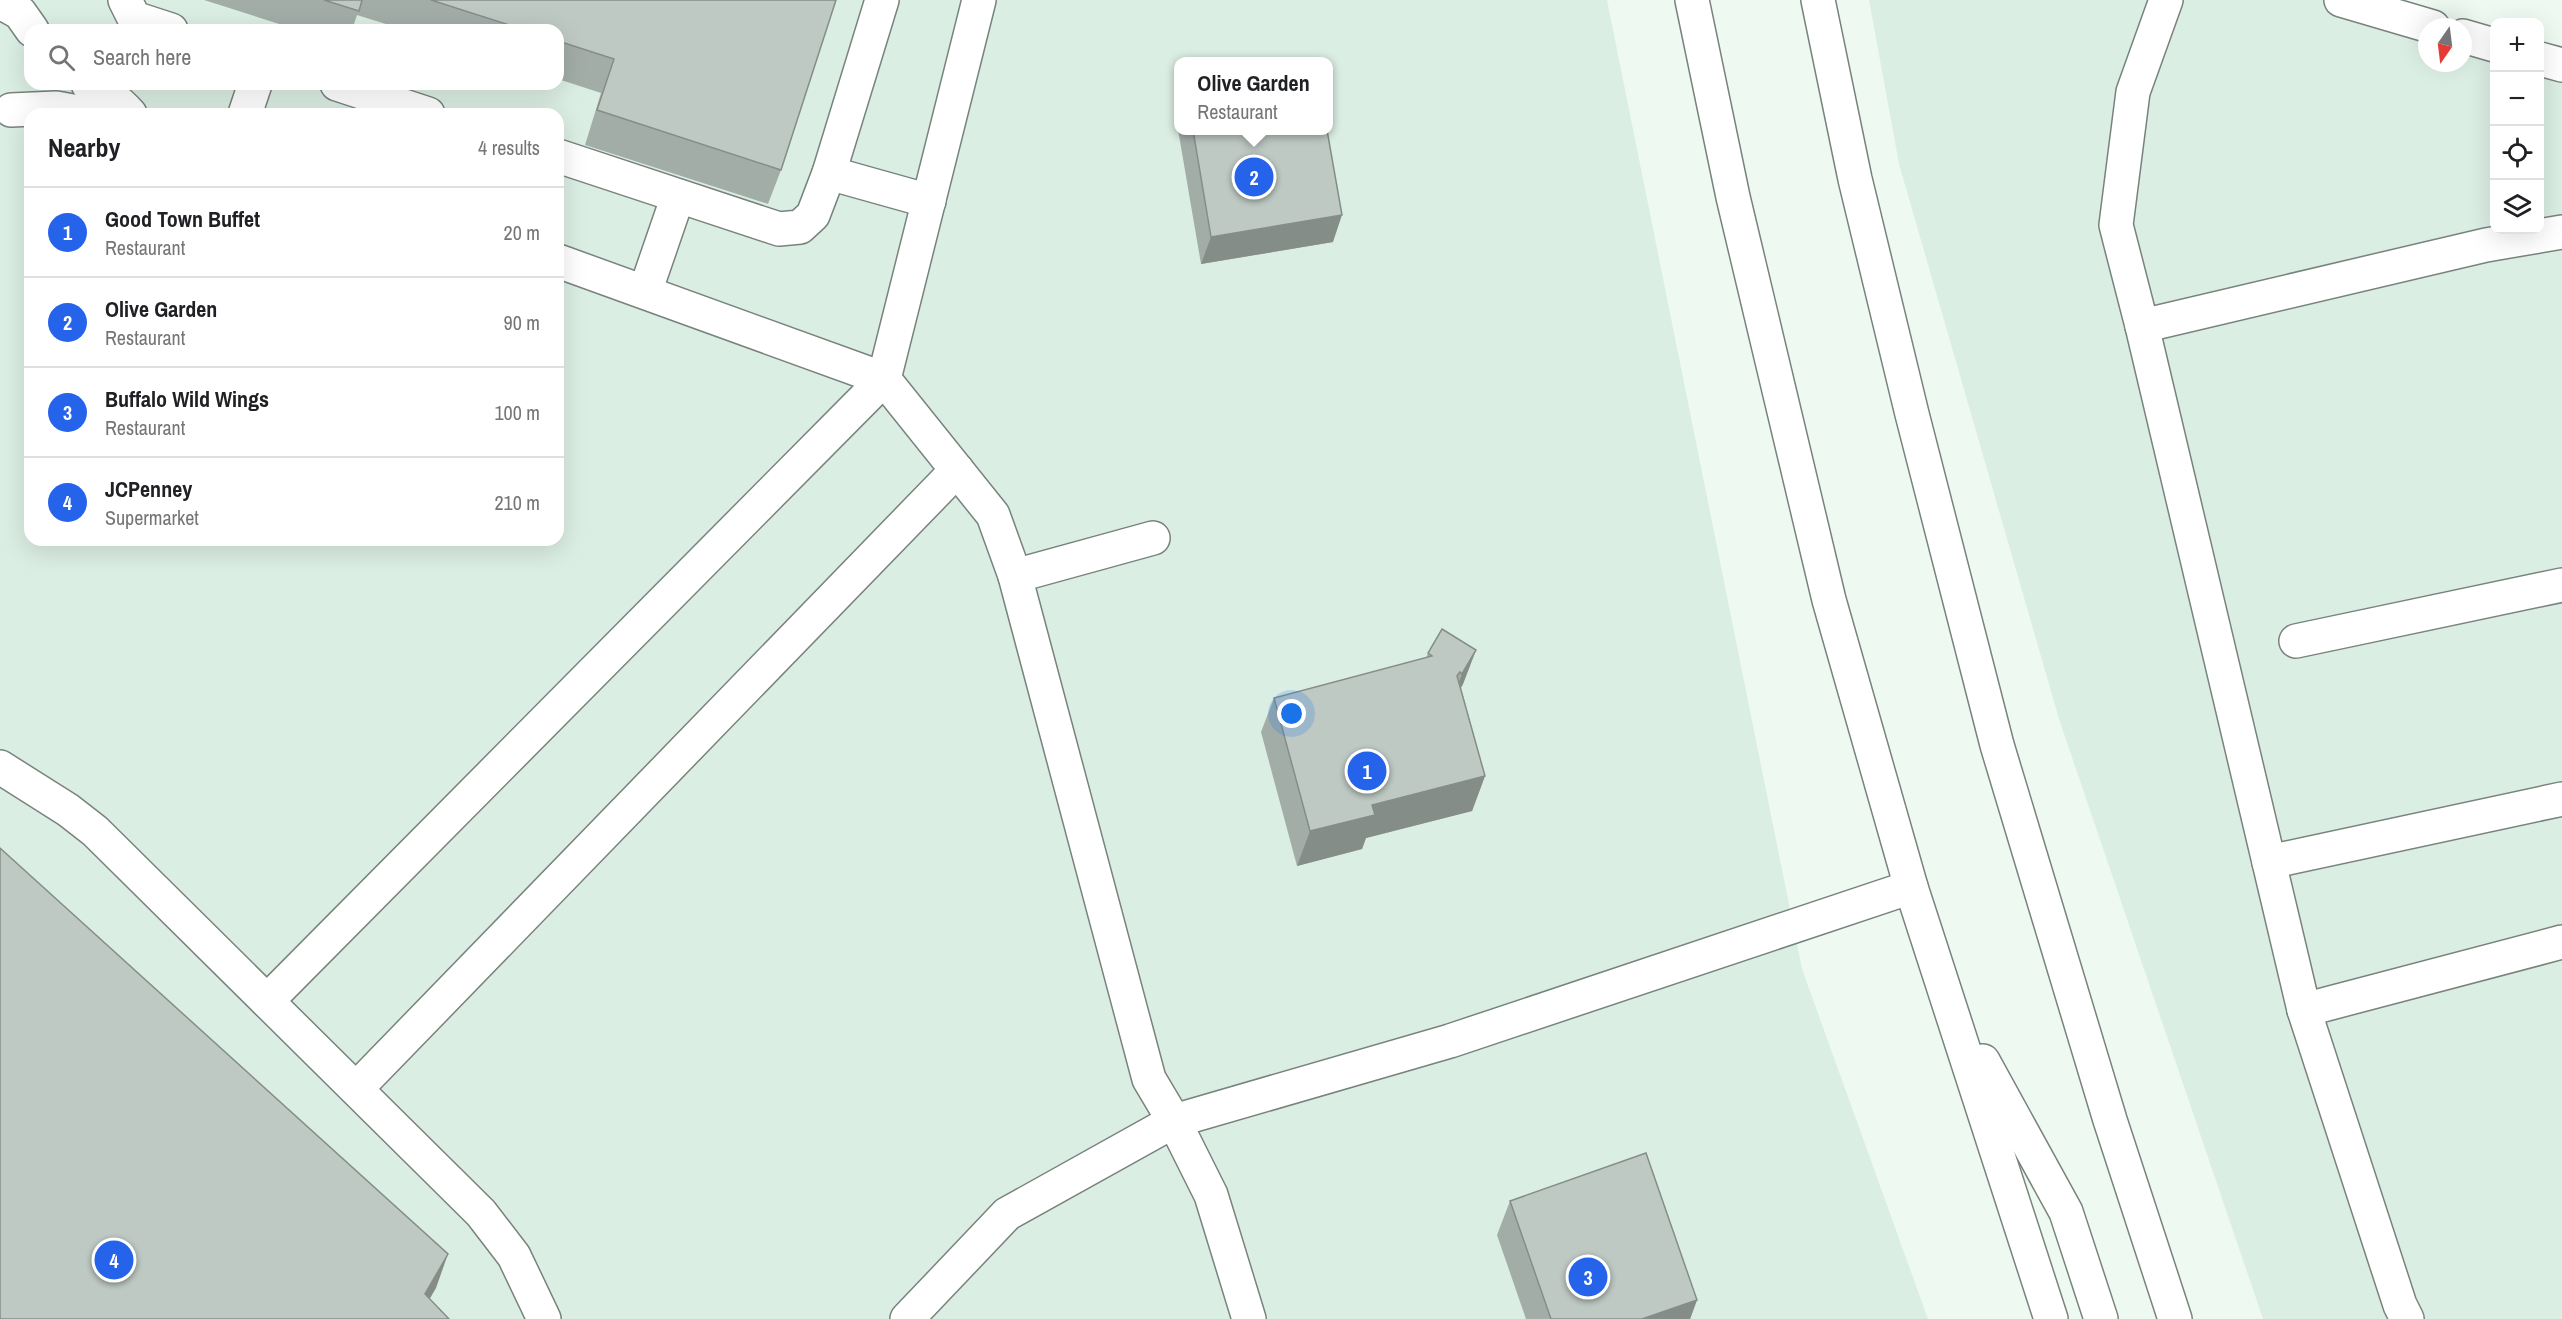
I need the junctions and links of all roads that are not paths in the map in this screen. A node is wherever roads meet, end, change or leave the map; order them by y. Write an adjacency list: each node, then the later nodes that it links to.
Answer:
1 (125, 0): 9 (main road)
2 (882, 0): 24 (main road)
3 (979, 0): 26 (main road)
4 (1692, 0): 40 (main road)
5 (1818, 0): 52 (main road)
6 (2166, 0): 30 (main road)
7 (2341, 0): 8 (main road)
8 (2418, 23)
9 (152, 24)
10 (2472, 39): 11 (main road)
11 (2490, 44)
12 (2544, 59): 13 (main road)
13 (2562, 65)
14 (30, 90): 22 (main road)
15 (103, 90): 18 (main road)
16 (253, 90): 19 (main road)
17 (355, 90): 20 (main road)
18 (124, 108)
19 (247, 108)
20 (410, 108)
21 (24, 111): 22 (main road)
22 (6, 113)
23 (564, 158): 25 (main road)
24 (829, 173): 25 (main road); 26 (main road)
25 (678, 196): 29 (main road)
26 (929, 201): 31 (main road)
27 (2562, 232): 30 (main road)
28 (564, 263): 29 (main road)
29 (645, 292): 31 (main road)
30 (2142, 326): 39 (main road)
31 (884, 379): 32 (main road); 43 (main road)
32 (957, 470): 34 (main road); 45 (main road)
33 (1153, 538): 34 (main road)
34 (1015, 576): 46 (main road)
35 (2562, 585): 36 (main road)
36 (2296, 641)
37 (0, 767): 43 (main road)
38 (2562, 799): 39 (main road)
39 (2269, 861): 44 (main road)
40 (1911, 887): 42 (main road); 46 (main road)
41 (2562, 942): 44 (main road)
42 (1945, 991): 50 (main road); 51 (main road)
43 (267, 1001): 45 (main road)
44 (2304, 1010): 53 (main road)
45 (356, 1089): 47 (main road)
46 (1174, 1121): 48 (main road); 49 (main road)
47 (544, 1319)
48 (907, 1319)
49 (1249, 1319)
50 (2051, 1319)
51 (2101, 1319)
52 (2175, 1319)
53 (2407, 1319)

